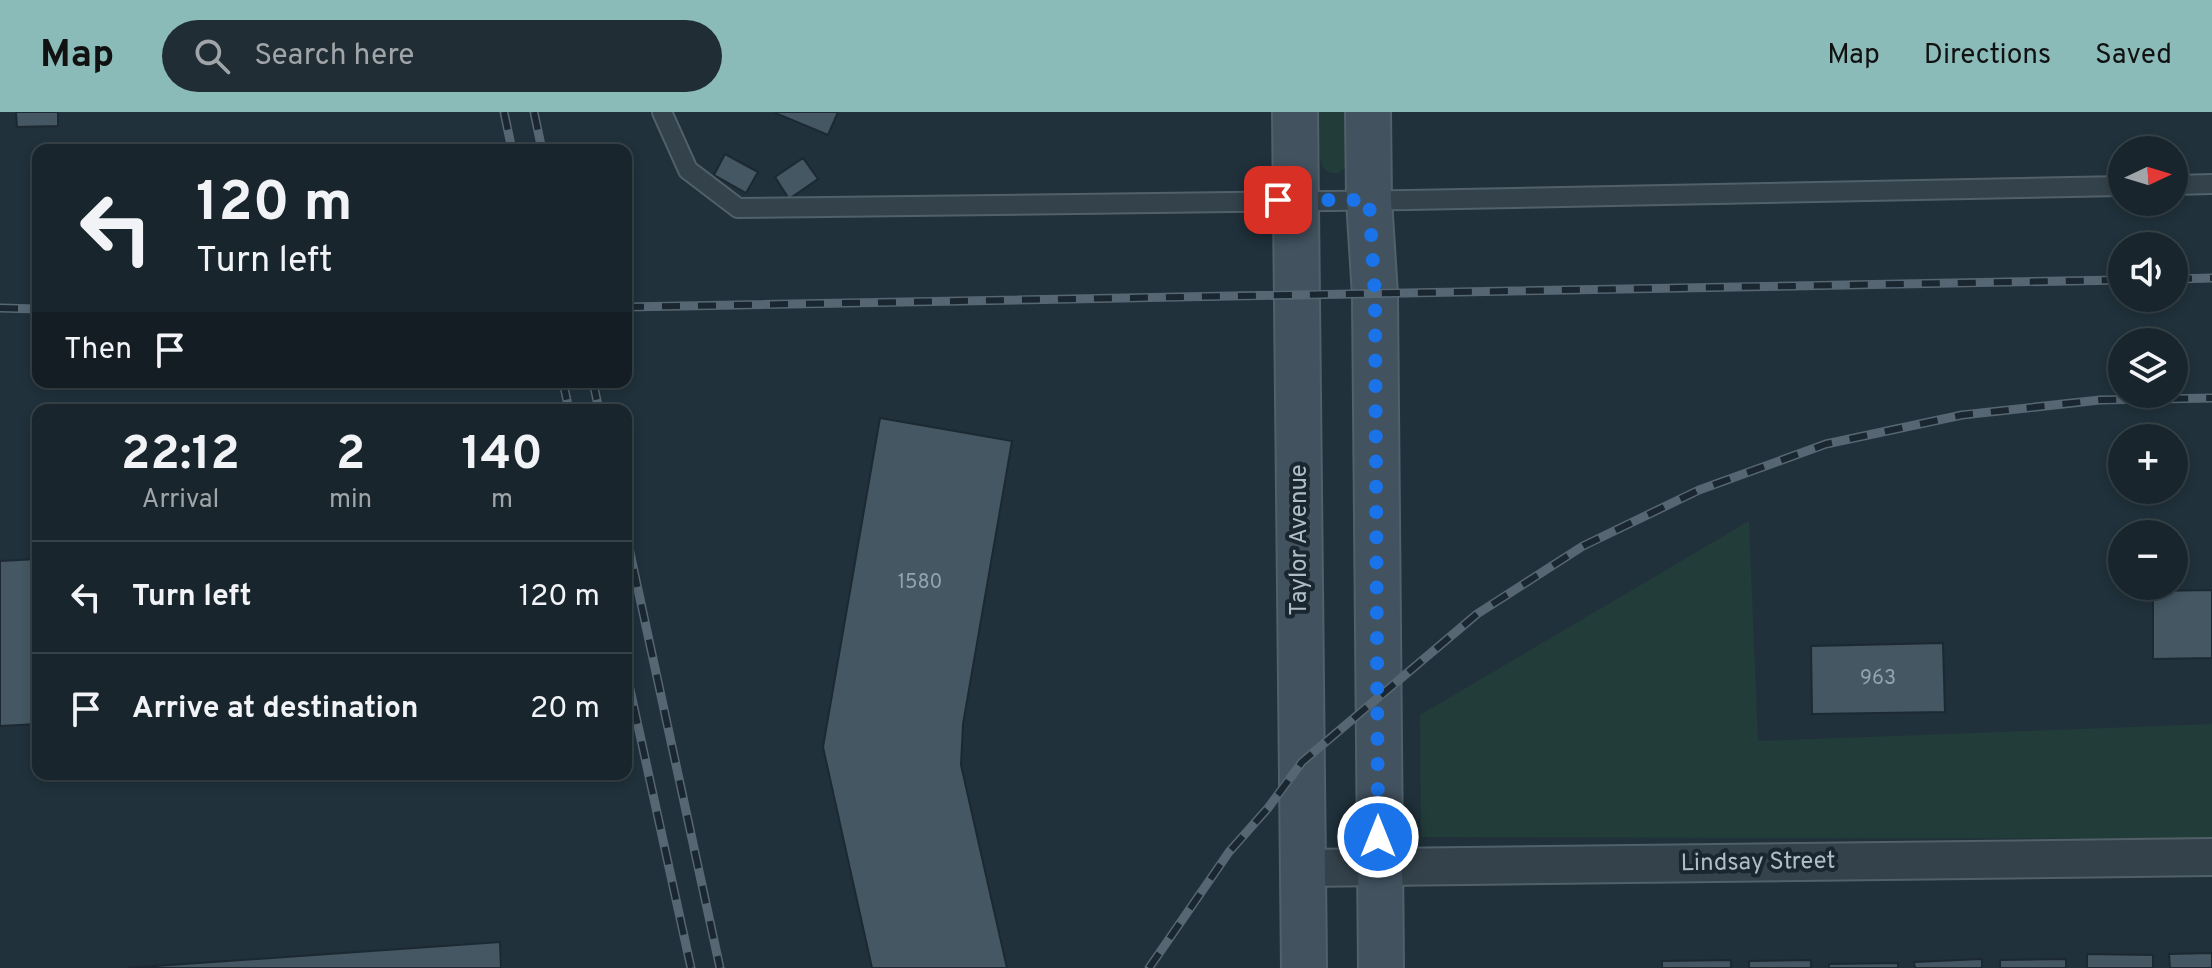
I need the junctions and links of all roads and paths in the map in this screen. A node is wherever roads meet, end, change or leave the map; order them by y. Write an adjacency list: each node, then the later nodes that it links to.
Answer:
1 (662, 112): 7 (lane)
2 (1295, 112): 7 (main road, Taylor Avenue)
3 (1368, 112): 8 (main road)
4 (2212, 184): 5 (lane)
5 (2188, 185)
6 (2108, 186): 8 (lane)
7 (1296, 200): 8 (lane); 11 (main road, Taylor Avenue)
8 (1369, 200): 10 (main road)
9 (2212, 857): 10 (street, Lindsay Street)
10 (1378, 867): 11 (street, Lindsay Street); 13 (main road)
11 (1303, 868): 12 (main road, Taylor Avenue)
12 (1304, 968)
13 (1381, 968)

